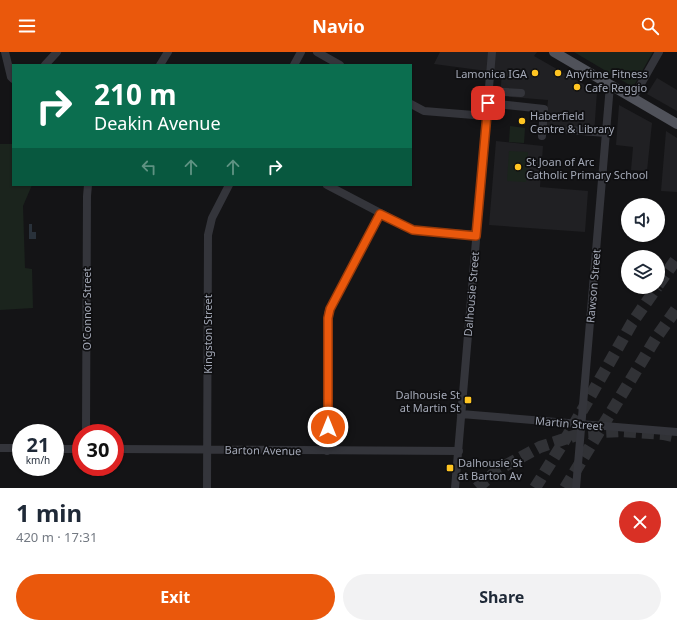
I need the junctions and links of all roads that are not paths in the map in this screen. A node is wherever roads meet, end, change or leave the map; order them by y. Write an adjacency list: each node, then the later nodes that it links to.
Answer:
1 (57, 52): 9 (street)
2 (168, 52): 10 (street)
3 (301, 52): 11 (street)
4 (317, 52): 12 (street)
5 (492, 52): 15 (street, Dalhousie Street)
6 (554, 52): 14 (main road)
7 (660, 52): 17 (street)
8 (4, 53): 13 (street)
9 (46, 64)
10 (161, 64)
11 (295, 64)
12 (338, 64)
13 (12, 78)
14 (610, 85): 17 (main road); 23 (street, Rawson Street)
15 (489, 91): 16 (street); 18 (street, Dalhousie Street)
16 (521, 94)
17 (633, 98): 21 (main road)
18 (488, 103): 20 (street, Dalhousie Street); 24 (street)
19 (412, 105): 20 (street)
20 (486, 116): 29 (street, Dalhousie Street)
21 (677, 124)
22 (569, 130): 23 (street)
23 (606, 133): 31 (street, Rawson Street)
24 (542, 136)
25 (88, 186): 32 (street, O'Connor Street)
26 (228, 186): 37 (street, Kingston Street)
27 (329, 186): 28 (street)
28 (380, 214): 29 (street); 38 (street)
29 (476, 236): 30 (street, Dalhousie Street)
30 (461, 414): 31 (street, Martin Street); 39 (street, Dalhousie Street)
31 (581, 423): 33 (street, Martin Street); 42 (street, Rawson Street)
32 (86, 424)
33 (677, 432)
34 (0, 448): 35 (street)
35 (12, 448)
36 (124, 449): 37 (street, Barton Avenue)
37 (207, 449): 38 (street, Barton Avenue); 40 (street, Kingston Street)
38 (328, 451): 39 (street, Barton Avenue)
39 (459, 451): 41 (street, Dalhousie Street)
40 (207, 488)
41 (455, 488)
42 (576, 488)

